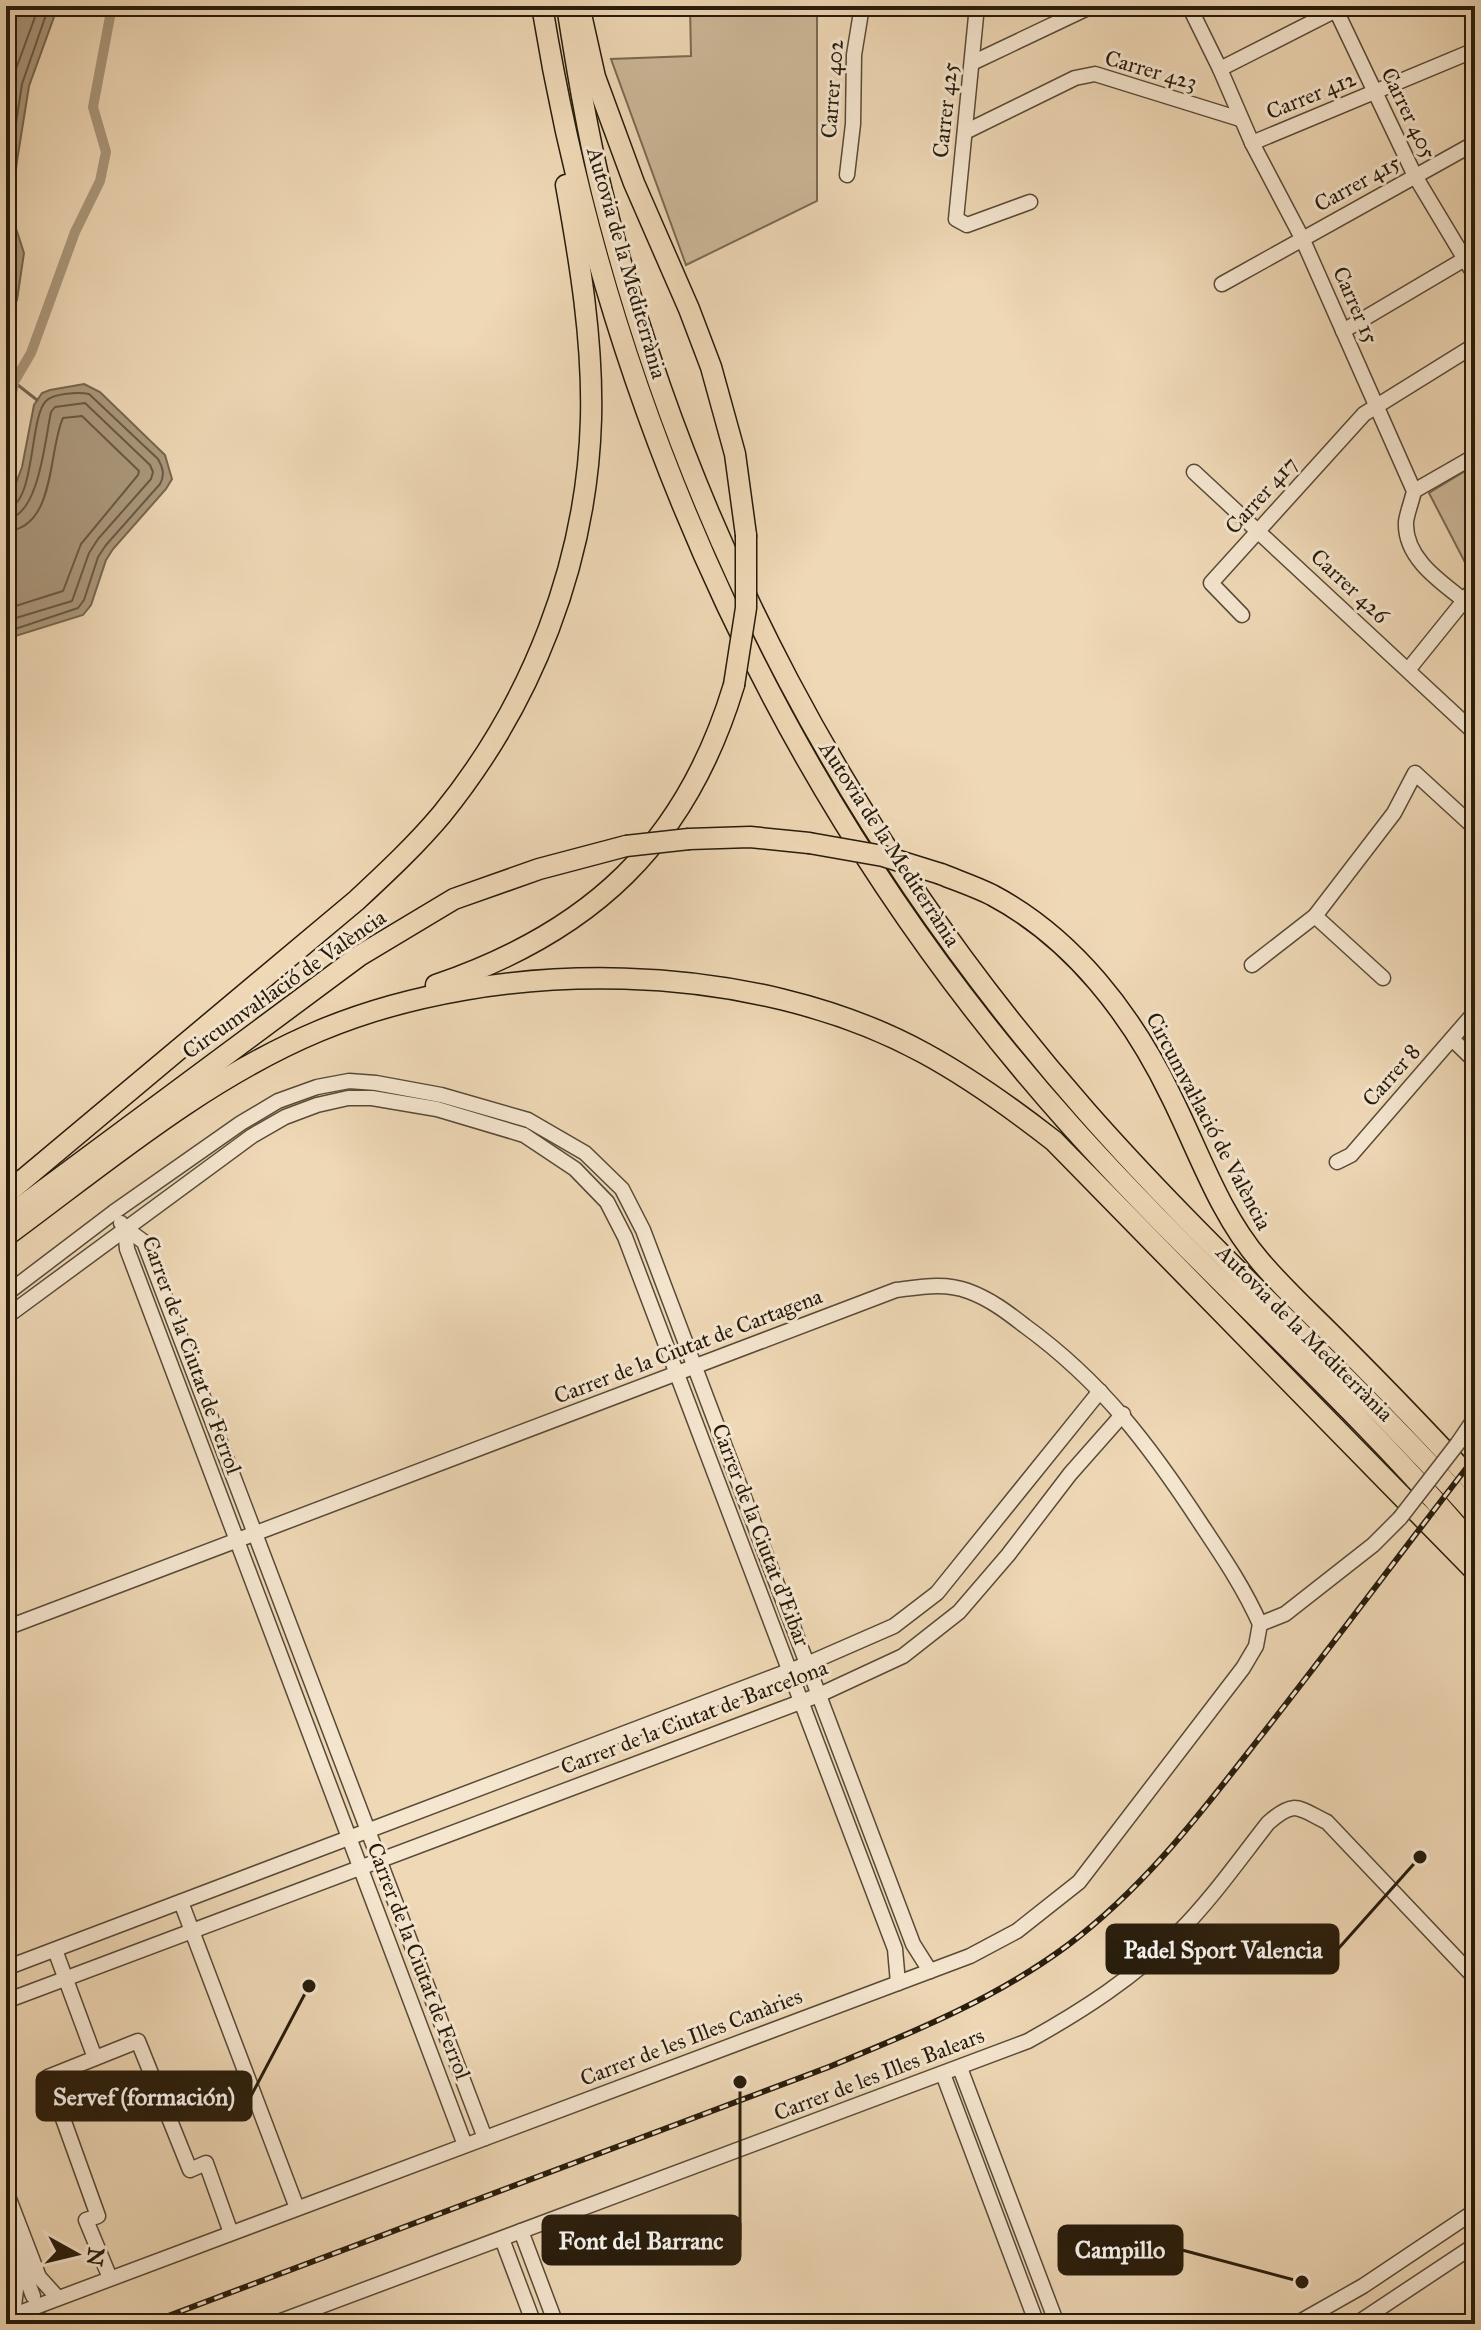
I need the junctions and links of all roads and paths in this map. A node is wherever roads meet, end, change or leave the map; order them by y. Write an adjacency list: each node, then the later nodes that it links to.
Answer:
1 (542, 6): 13 (highway, Autovia de la Mediterrània)
2 (567, 6): 59 (highway, Autovia de la Mediterrània)
3 (579, 6): 41 (highway, bridge)
4 (862, 6): 18 (street, Carrer 402)
5 (977, 6): 10 (street, Carrer 425)
6 (1092, 6): 10 (street)
7 (1189, 6): 11 (street, Carrer 15)
8 (1338, 7): 11 (street); 12 (street, Carrer 405)
9 (1475, 50): 12 (street, Carrer 412)
10 (972, 63): 15 (street, Carrer 425)
11 (1220, 69): 14 (street, Carrer 15)
12 (1375, 93): 16 (street, Carrer 412); 19 (street, Carrer 405)
13 (557, 94): 46 (highway); 62 (highway, Autovia de la Mediterrània)
14 (1240, 119): 15 (street, Carrer 423); 16 (street, Carrer 15)
15 (965, 132): 20 (street, Carrer 425)
16 (1252, 143): 21 (street, Carrer 15)
17 (1475, 143): 19 (street, Carrer 415)
18 (847, 175)
19 (1415, 176): 21 (street, Carrer 415); 22 (street, Carrer 405)
20 (1030, 202)
21 (1302, 238): 24 (street, Carrer 415); 25 (street, Carrer 15)
22 (1470, 256): 23 (street, Carrer 405); 25 (street)
23 (1475, 276)
24 (1222, 284)
25 (1343, 331): 27 (street, Carrer 15)
26 (1475, 345): 27 (street, Carrer 417)
27 (1375, 405): 30 (street, Carrer 15); 31 (street, Carrer 417)
28 (1475, 456): 30 (street)
29 (1194, 472): 31 (street, Carrer 426)
30 (1414, 491): 33 (street)
31 (1258, 531): 34 (street, Carrer 417); 35 (street, Carrer 426)
32 (1475, 587): 33 (street)
33 (1469, 604): 35 (street)
34 (1242, 615)
35 (1408, 670): 36 (street, Carrer 426)
36 (1475, 733)
37 (1475, 828): 38 (street)
38 (1315, 916): 39 (street); 40 (street)
39 (1252, 965)
40 (1383, 978)
41 (381, 1009): 50 (highway, Circumval·lació de València); 63 (highway, Circumval·lació de València)
42 (1475, 1012): 43 (street, Carrer 8)
43 (1452, 1039): 44 (street); 45 (street, Carrer 8)
44 (1475, 1061)
45 (1337, 1162)
46 (6, 1194)
47 (114, 1212): 49 (street); 51 (street, Carrer de la Ciutat d'Eibar); 53 (street, Carrer de la Ciutat d'Eibar)
48 (6, 1218): 58 (highway, Circumval·lació de València, bridge)
49 (125, 1228): 52 (street, Carrer de la Ciutat d'Eibar); 54 (street, Carrer de la Ciutat d'Eibar); 60 (street, Carrer de la Ciutat de Ferrol); 61 (street, Carrer de la Ciutat de Ferrol)
50 (6, 1236)
51 (6, 1294)
52 (6, 1317)
53 (695, 1367): 54 (street, Carrer de la Ciutat de Cartagena); 55 (street, Carrer de la Ciutat de Cartagena); 66 (street, Carrer de la Ciutat d'Eibar)
54 (677, 1374): 60 (street, Carrer de la Ciutat de Cartagena); 67 (street, Carrer de la Ciutat d'Eibar)
55 (1100, 1391): 56 (street, Carrer de la Ciutat de Cartagena); 66 (street, Carrer de la Ciutat de Barcelona)
56 (1123, 1414): 64 (street, Carrer de la Ciutat de Cartagena); 68 (street, Carrer de la Ciutat de Barcelona)
57 (1475, 1419): 64 (street, bridge)
58 (1475, 1484)
59 (1475, 1514)
60 (255, 1534): 61 (street, Carrer de la Ciutat de Cartagena); 70 (street, Carrer de la Ciutat de Ferrol)
61 (237, 1541): 65 (street, Carrer de la Ciutat de Cartagena); 71 (street, Carrer de la Ciutat de Ferrol)
62 (1475, 1547)
63 (1475, 1571)
64 (1260, 1624): 78 (street, Carrer de les Illes Canàries)
65 (6, 1628)
66 (807, 1664): 67 (street, Carrer de la Ciutat de Barcelona); 68 (street, Carrer de la Ciutat d'Eibar)
67 (789, 1670): 69 (street, Carrer de la Ciutat d'Eibar); 70 (street, Carrer de la Ciutat de Barcelona)
68 (819, 1695): 69 (street, Carrer de la Ciutat de Barcelona); 78 (street, Carrer de la Ciutat d'Eibar)
69 (801, 1701): 72 (street, Carrer de la Ciutat de Barcelona); 81 (street, Carrer de la Ciutat d'Eibar)
70 (368, 1831): 71 (street, Carrer de la Ciutat de Barcelona); 72 (street, Carrer de la Ciutat de Ferrol)
71 (349, 1838): 73 (street, Carrer de la Ciutat de Ferrol); 74 (street, Carrer de la Ciutat de Barcelona)
72 (379, 1860): 73 (street, Carrer de la Ciutat de Barcelona); 86 (street, Carrer de la Ciutat de Ferrol)
73 (361, 1867): 75 (street, Carrer de la Ciutat de Barcelona); 87 (street, Carrer de la Ciutat de Ferrol)
74 (181, 1902): 75 (street); 76 (street, Carrer de la Ciutat de Barcelona)
75 (192, 1931): 80 (street, Carrer de la Ciutat de Barcelona); 89 (street)
76 (55, 1950): 77 (street, Carrer de la Ciutat de Barcelona); 80 (street)
77 (6, 1968)
78 (930, 1971): 81 (street, Carrer de les Illes Canàries)
79 (1475, 1977): 84 (street, Carrer de les Illes Balears)
80 (66, 1978): 82 (street, Carrer de la Ciutat de Barcelona); 83 (street)
81 (898, 1983): 86 (street, Carrer de les Illes Canàries)
82 (6, 2001)
83 (95, 2058): 93 (street); 97 (street)
84 (960, 2068): 85 (street, Carrer de les Illes Balears); 105 (street)
85 (943, 2074): 92 (street, Carrer de les Illes Balears); 104 (street)
86 (485, 2138): 87 (street, Carrer de les Illes Canàries)
87 (465, 2145): 89 (street, Carrer de les Illes Canàries)
88 (6, 2191): 99 (street)
89 (297, 2208): 93 (street, Carrer de les Illes Canàries)
90 (1475, 2211): 106 (street)
91 (6, 2224): 98 (street)
92 (521, 2231): 94 (street, Carrer de les Illes Balears); 103 (street)
93 (231, 2233): 97 (street, Carrer de les Illes Canàries)
94 (502, 2239): 101 (street, Carrer de les Illes Balears); 102 (street)
95 (1475, 2245): 107 (street)
96 (6, 2253): 100 (street)
97 (110, 2278): 99 (street, Carrer de les Illes Canàries)
98 (33, 2296)
99 (58, 2298): 100 (street, Carrer de les Illes Canàries)
100 (10, 2316)
101 (273, 2324)
102 (534, 2324)
103 (556, 2324)
104 (1037, 2324)
105 (1057, 2324)
106 (1296, 2324)
107 (1356, 2324)

